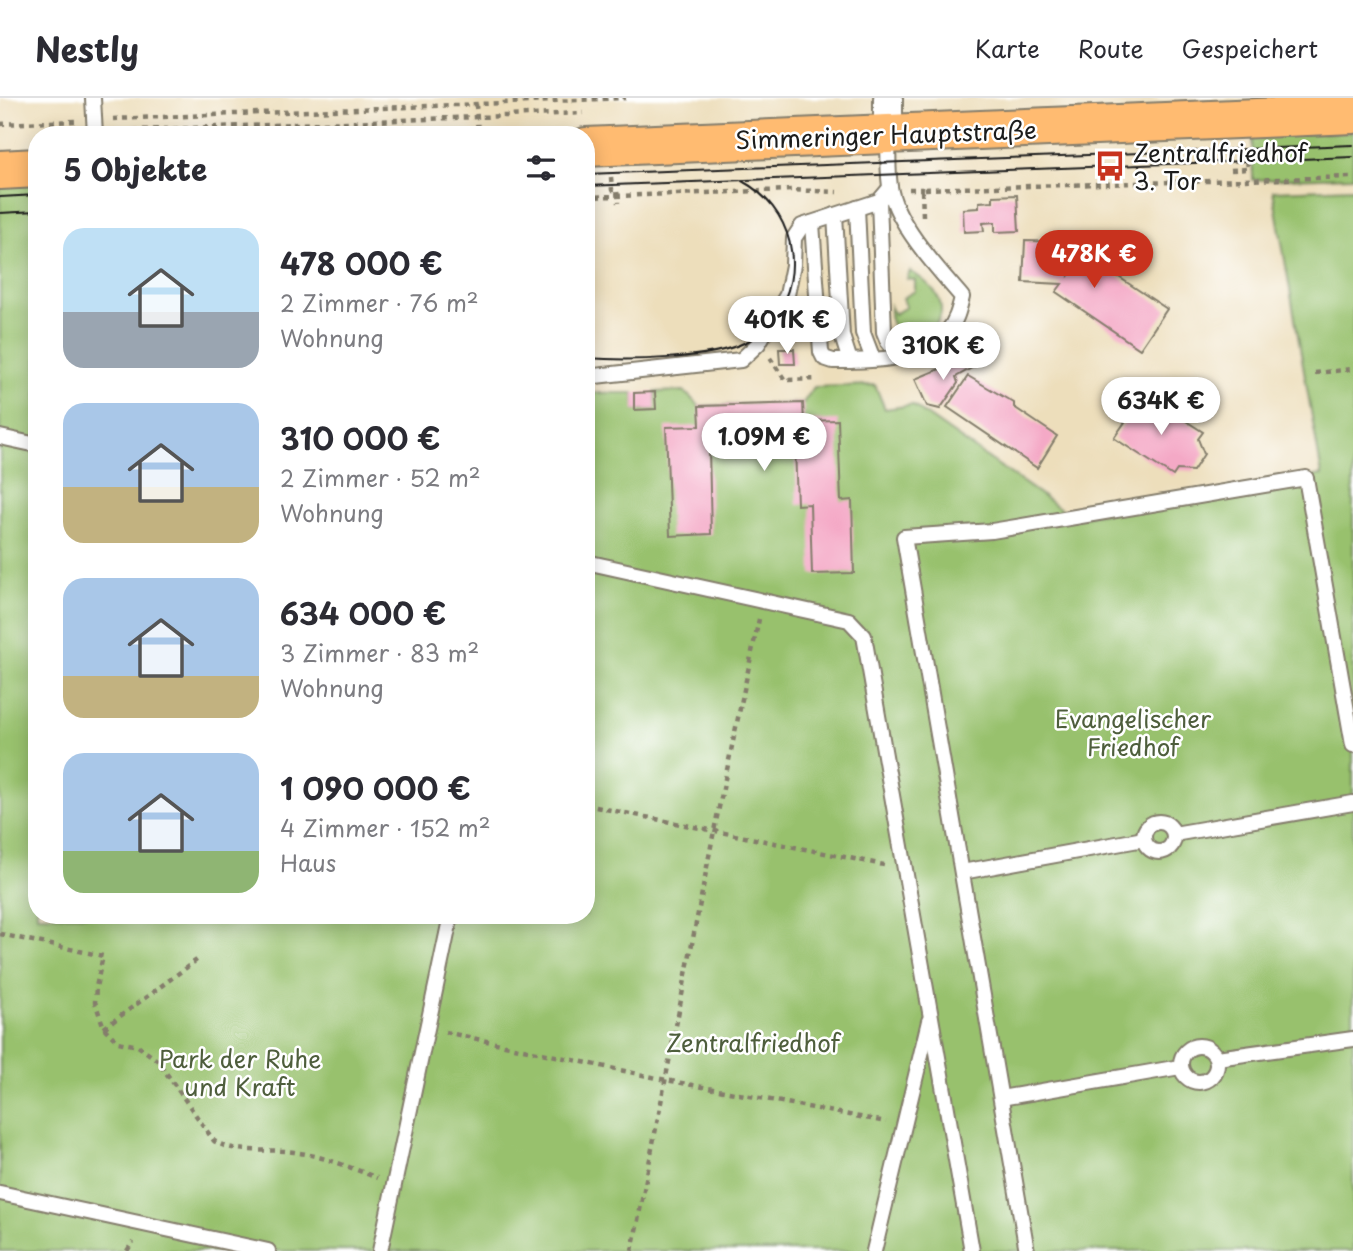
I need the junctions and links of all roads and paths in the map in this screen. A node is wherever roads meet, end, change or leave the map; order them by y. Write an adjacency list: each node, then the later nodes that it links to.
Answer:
1 (93, 98): 9 (lane)
2 (626, 98): 3 (path)
3 (476, 104): 6 (path); 10 (path)
4 (1353, 114): 5 (main road, Simmeringer Hauptstraße)
5 (888, 116): 14 (main road, Simmeringer Hauptstraße); 20 (lane)
6 (476, 117): 11 (path); 12 (path); 13 (path)
7 (0, 124): 8 (path)
8 (38, 126)
9 (95, 126)
10 (141, 126)
11 (190, 126)
12 (477, 126)
13 (552, 126)
14 (595, 130)
15 (1246, 140): 18 (path)
16 (28, 153): 17 (main road)
17 (0, 170)
18 (1231, 170)
19 (1353, 177): 20 (path)
20 (890, 188): 21 (path); 22 (lane); 26 (lane)
21 (595, 197)
22 (878, 201): 23 (lane); 26 (lane)
23 (857, 208): 24 (lane); 27 (lane)
24 (835, 215): 25 (lane); 28 (lane)
25 (812, 223): 28 (lane); 31 (lane)
26 (899, 356): 27 (lane)
27 (873, 359): 28 (lane)
28 (850, 361)
29 (1353, 369): 30 (path)
30 (1315, 373)
31 (595, 376)
32 (0, 438): 33 (lane)
33 (28, 443)
34 (595, 564): 35 (lane)
35 (763, 601): 39 (path); 42 (lane)
36 (1353, 746): 43 (lane)
37 (1353, 803): 40 (lane)
38 (595, 807): 39 (path)
39 (714, 831): 42 (path); 53 (path)
40 (1174, 834): 41 (lane); 41 (lane)
41 (1144, 839): 43 (lane)
42 (903, 869): 47 (lane)
43 (962, 872): 54 (lane)
44 (449, 924): 49 (lane)
45 (0, 934): 48 (path)
46 (198, 960): 48 (path)
47 (930, 1016): 55 (lane); 62 (lane)
48 (104, 1028): 56 (path)
49 (427, 1028): 53 (path); 56 (lane)
50 (1353, 1039): 51 (lane)
51 (1217, 1058): 52 (lane); 52 (lane)
52 (1180, 1067): 54 (lane)
53 (666, 1080): 55 (path); 60 (path)
54 (1001, 1098): 63 (lane)
55 (902, 1126): 61 (lane)
56 (394, 1185): 59 (lane)
57 (0, 1193): 58 (lane)
58 (268, 1251)
59 (380, 1251)
60 (632, 1251)
61 (874, 1251)
62 (972, 1251)
63 (1027, 1251)

